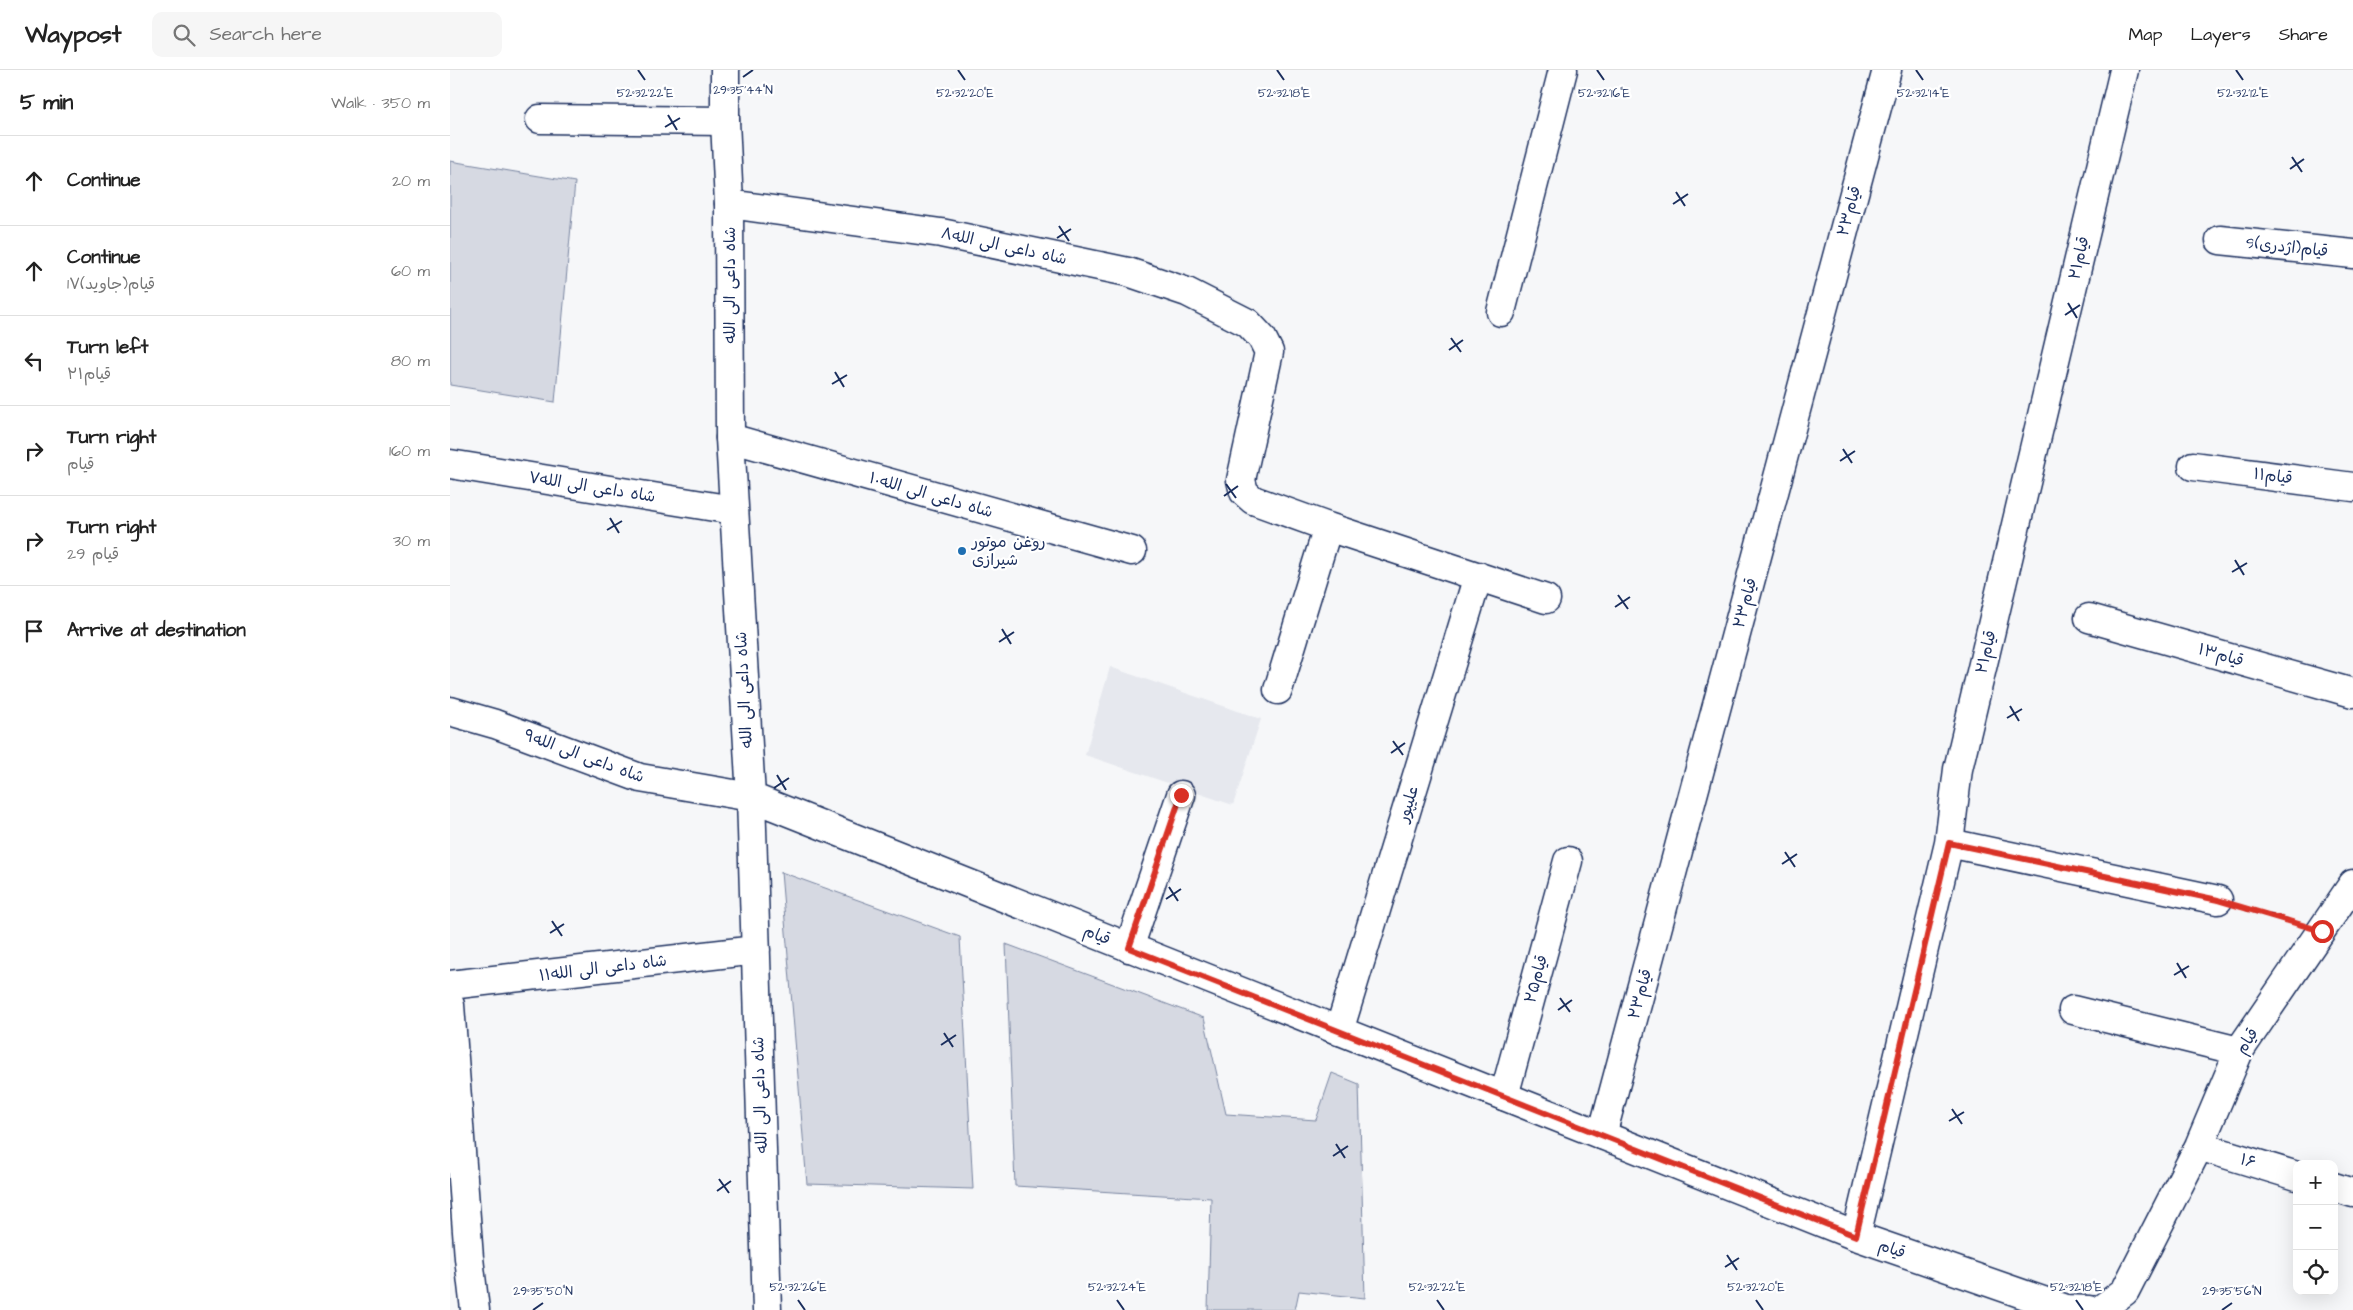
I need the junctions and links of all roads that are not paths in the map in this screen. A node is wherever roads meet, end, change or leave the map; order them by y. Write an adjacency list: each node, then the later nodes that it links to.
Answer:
1 (725, 70): 6 (street, شاه داعی الی الله)
2 (1563, 70): 10 (street)
3 (1887, 70): 38 (street, قیام۲۳)
4 (2124, 70): 26 (street, قیام۲۱)
5 (540, 119): 6 (street)
6 (725, 121): 7 (street, شاه داعی الی الله)
7 (729, 204): 11 (street, شاه داعی الی الله); 16 (street, شاه داعی الی الله۸)
8 (2220, 240): 9 (street, قیام(اژدری)9)
9 (2353, 254)
10 (1501, 312)
11 (730, 438): 15 (street, شاه داعی الی الله); 17 (street, شاه داعی الی الله۱۰)
12 (450, 464): 15 (street, شاه داعی الی الله۷)
13 (2193, 466): 14 (street, قیام۱۱)
14 (2353, 487)
15 (733, 510): 25 (street, شاه داعی الی الله)
16 (1328, 527): 18 (street); 21 (street)
17 (1132, 551)
18 (1478, 576): 19 (street); 35 (street, علیپور)
19 (1546, 598)
20 (2090, 618): 22 (street, قیام۱۳)
21 (1278, 690)
22 (2353, 693)
23 (450, 711): 25 (street, شاه داعی الی الله۹)
24 (1181, 795): 30 (street)
25 (751, 797): 30 (street, قیام); 31 (street, شاه داعی الی الله)
26 (1949, 843): 29 (street); 43 (street, قیام۲۱)
27 (1568, 861): 37 (street, قیام۲۵)
28 (2353, 884): 36 (street, قیام)
29 (2218, 900)
30 (1129, 948): 35 (street, قیام)
31 (756, 950): 32 (street, شاه داعی الی الله۱۱); 46 (street, شاه داعی الی الله)
32 (450, 985)
33 (450, 1005): 44 (street)
34 (2073, 1010): 36 (street)
35 (1339, 1030): 37 (street, قیام)
36 (2239, 1051): 39 (street, قیام)
37 (1504, 1096): 38 (street, قیام)
38 (1602, 1135): 43 (street, قیام)
39 (2199, 1146): 40 (street, ۱۶); 48 (street, قیام)
40 (2293, 1175)
41 (2338, 1188): 42 (street)
42 (2353, 1193)
43 (1856, 1236): 47 (street, قیام)
44 (459, 1258): 45 (street)
45 (476, 1310)
46 (767, 1310)
47 (2089, 1310)
48 (2100, 1310)

